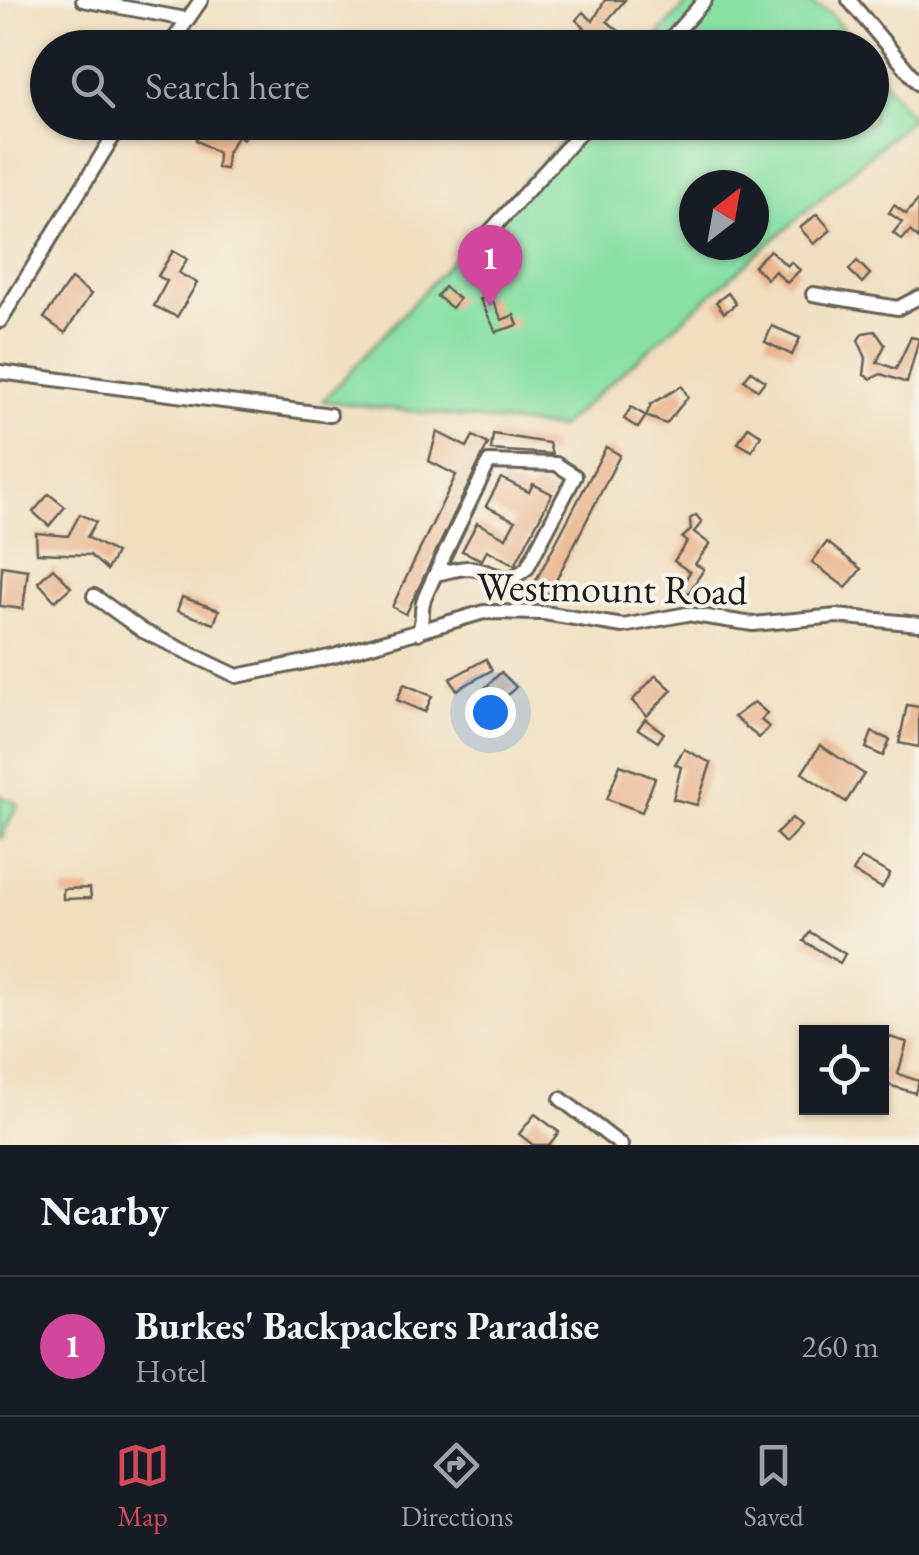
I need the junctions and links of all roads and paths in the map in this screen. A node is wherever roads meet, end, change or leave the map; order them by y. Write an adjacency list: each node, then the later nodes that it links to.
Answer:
1 (83, 0): 5 (street)
2 (201, 0): 5 (street)
3 (705, 0): 7 (street)
4 (849, 0): 8 (street)
5 (186, 19): 6 (street)
6 (179, 30)
7 (678, 30)
8 (874, 30)
9 (889, 48): 10 (street)
10 (919, 84)
11 (111, 140): 16 (street)
12 (574, 140): 13 (street)
13 (466, 258)
14 (813, 294): 15 (street)
15 (919, 297)
16 (0, 321)
17 (0, 372): 18 (street)
18 (330, 415)
19 (436, 574): 19 (street); 22 (street)
20 (94, 596): 22 (street, Westmount Road)
21 (919, 624): 22 (street, Westmount Road)
22 (418, 633)
23 (561, 1098): 24 (street)
24 (620, 1145)

